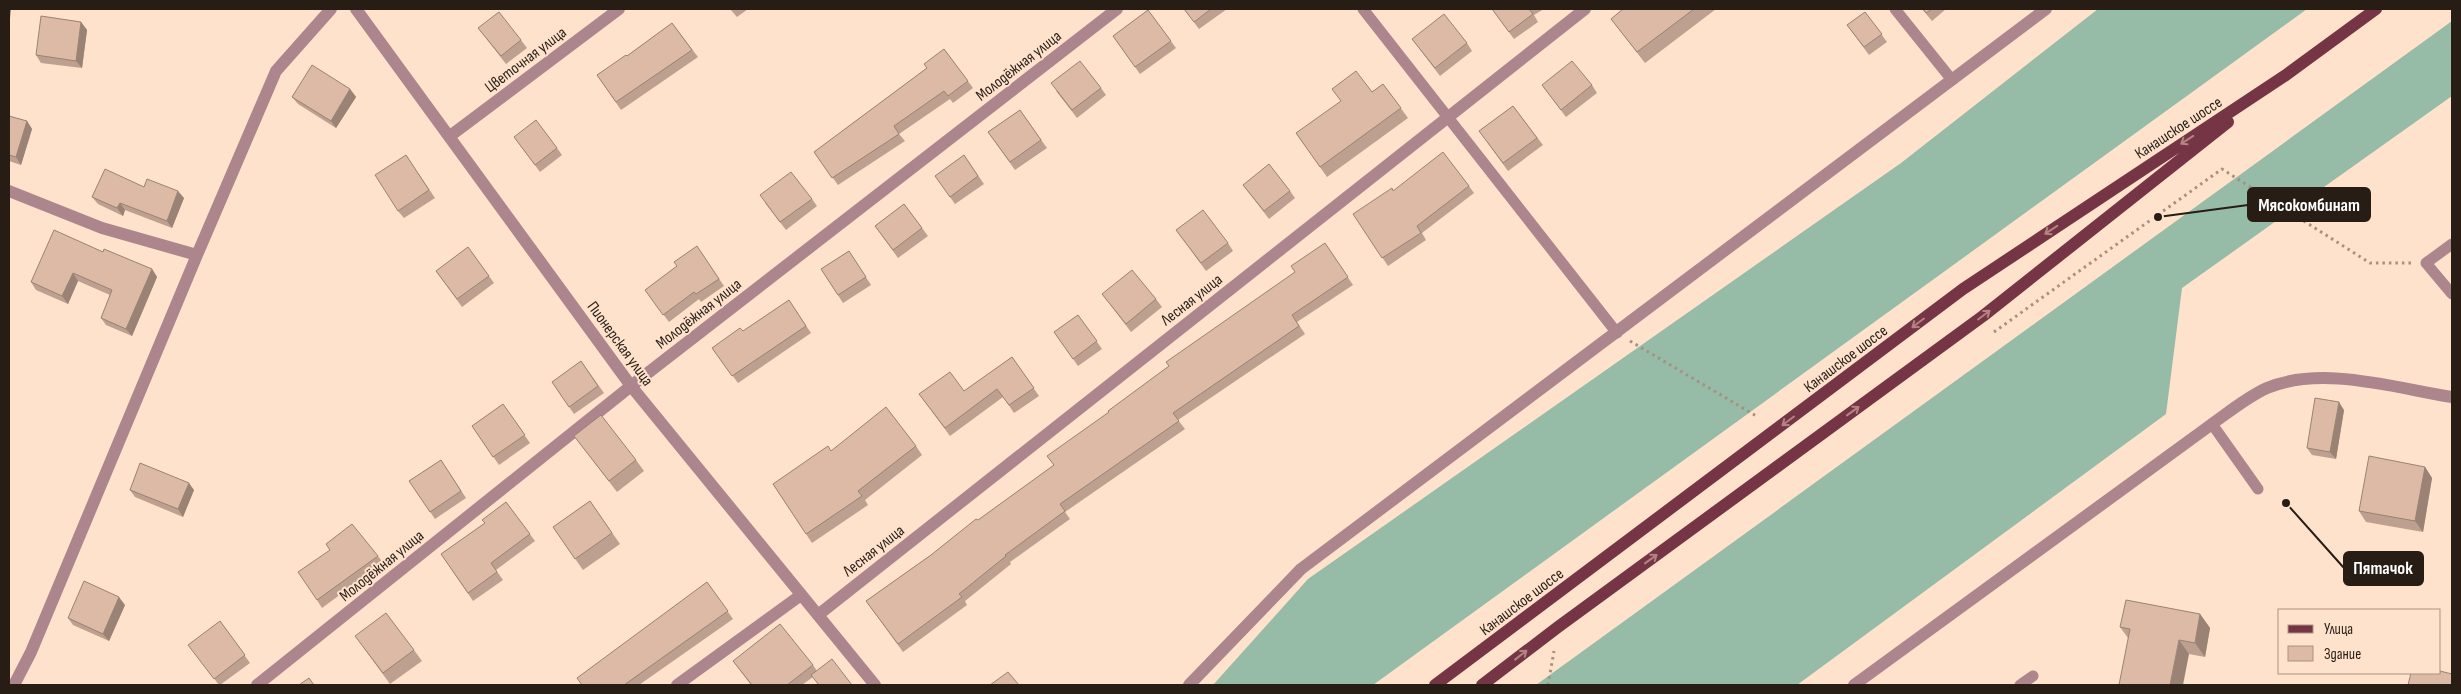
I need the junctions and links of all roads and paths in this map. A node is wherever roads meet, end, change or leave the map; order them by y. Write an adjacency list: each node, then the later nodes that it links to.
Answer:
1 (331, 9): 16 (street)
2 (356, 9): 13 (street, Пионерская улица)
3 (620, 9): 13 (street, Цветочная улица)
4 (1117, 9): 21 (street, Молодёжная улица)
5 (1363, 9): 12 (lane)
6 (1585, 9): 12 (street, Лесная улица)
7 (1895, 9): 11 (lane)
8 (2046, 9): 11 (street)
9 (2376, 9): 10 (main road, Канашское шоссе)
10 (2286, 75): 28 (main road, Канашское шоссе, one-way to 10); 35 (main road, Канашское шоссе, one-way to 35)
11 (1952, 80): 20 (street)
12 (1447, 116): 20 (lane); 27 (street, Лесная улица)
13 (450, 136): 21 (street, Пионерская улица)
14 (9, 191): 16 (street)
15 (2452, 244): 17 (lane)
16 (196, 255): 30 (street)
17 (2426, 263): 18 (lane); 19 (path)
18 (2452, 294)
19 (1994, 332)
20 (1617, 333): 23 (path); 34 (street)
21 (632, 386): 26 (street, Пионерская улица); 31 (street, Молодёжная улица)
22 (2452, 397): 24 (street)
23 (1758, 417)
24 (2212, 424): 25 (lane); 38 (street)
25 (2258, 489)
26 (801, 595): 27 (street, Пионерская улица); 32 (street)
27 (818, 615): 33 (street, Пионерская улица)
28 (1558, 627): 36 (main road, Канашское шоссе, one-way to 28); 37 (path)
29 (2033, 676): 39 (lane)
30 (14, 685)
31 (257, 685)
32 (677, 685)
33 (875, 685)
34 (1189, 685)
35 (1435, 685)
36 (1482, 685)
37 (1548, 685)
38 (1854, 685)
39 (2020, 685)

